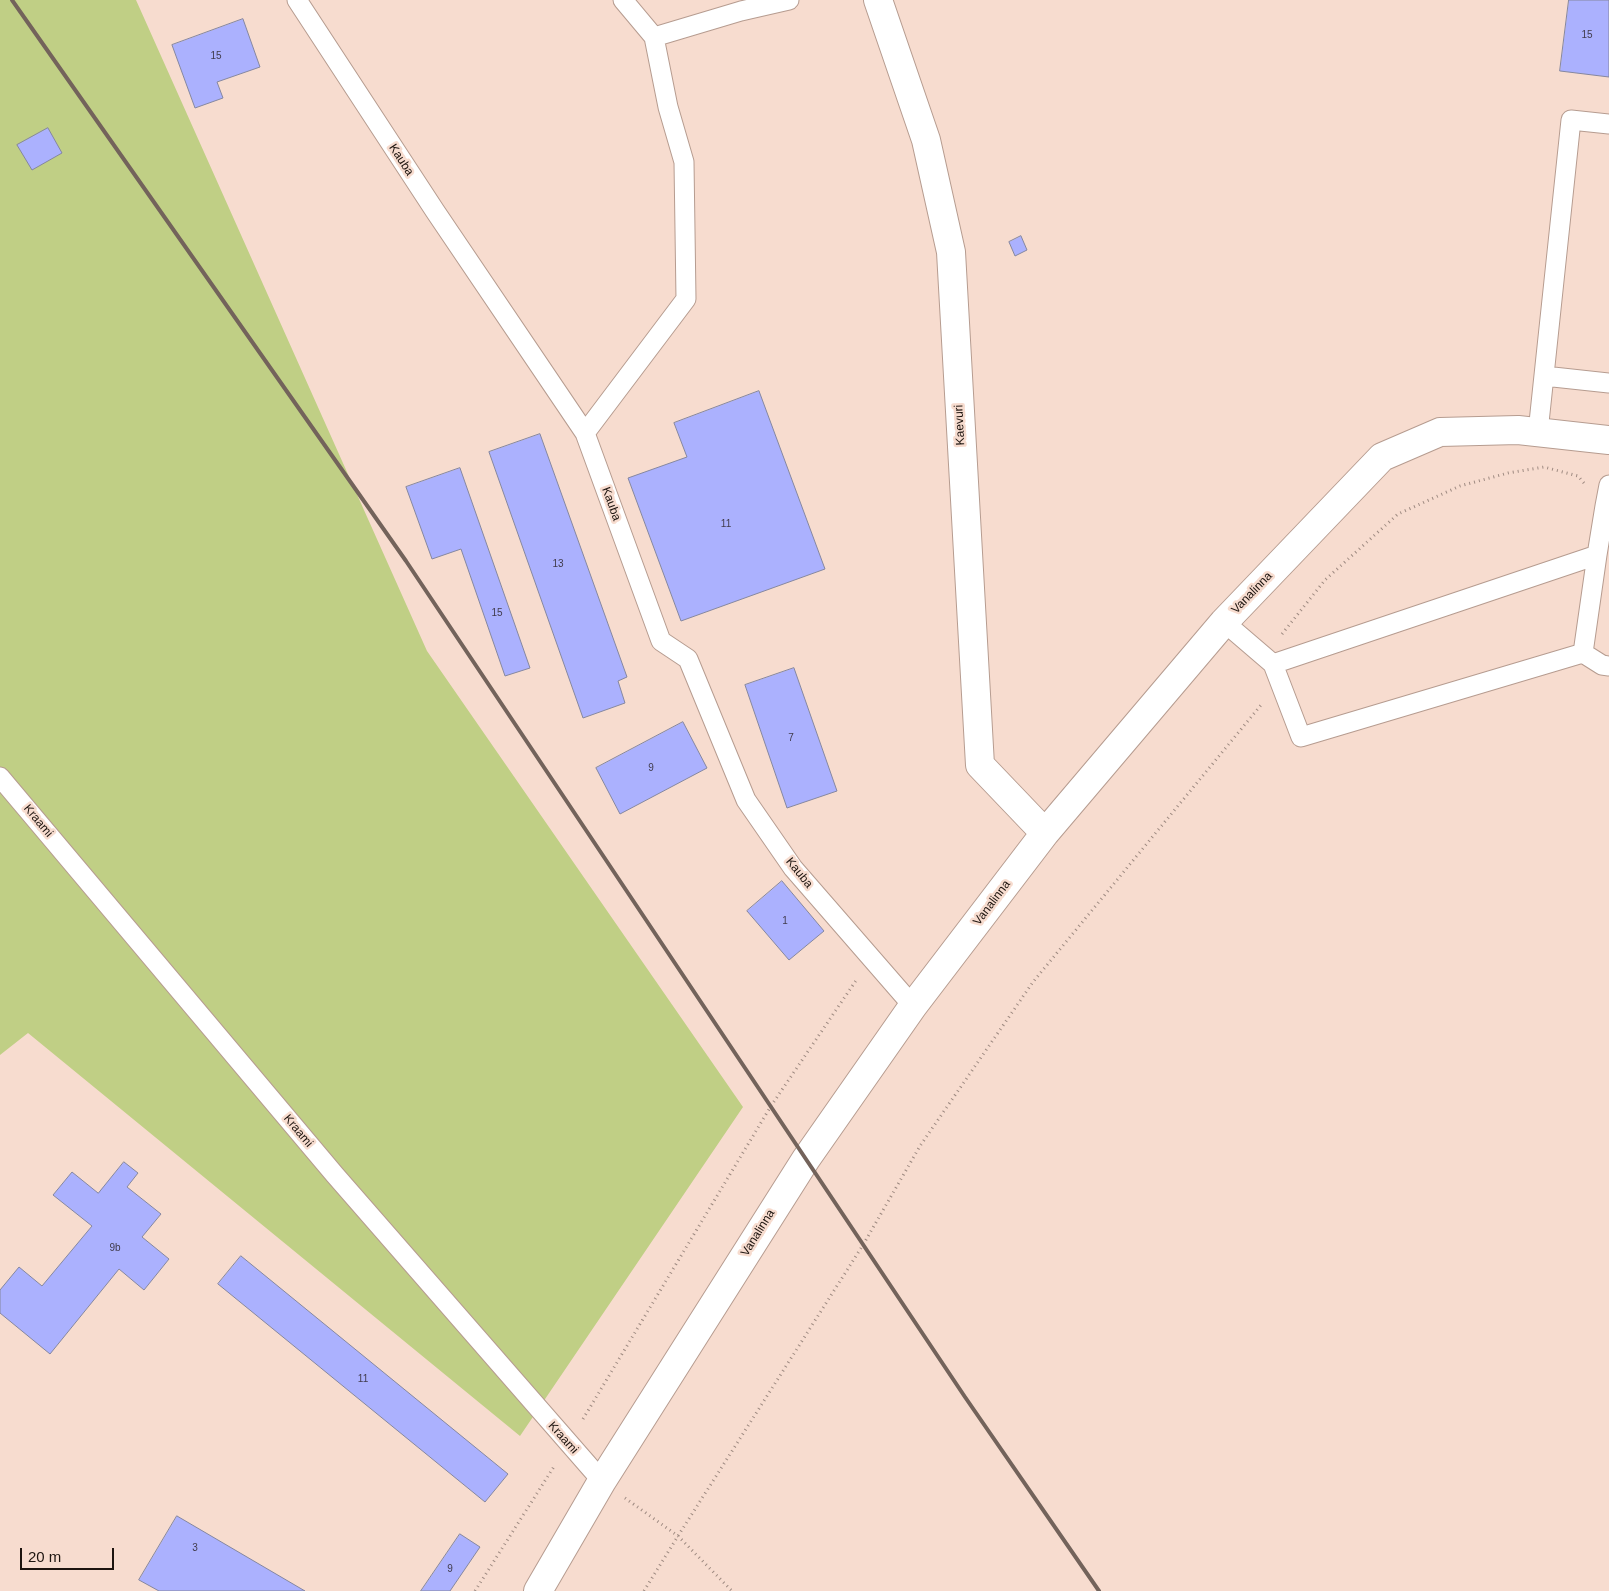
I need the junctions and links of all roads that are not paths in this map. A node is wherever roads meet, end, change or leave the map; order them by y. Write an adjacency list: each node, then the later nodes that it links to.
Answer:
1 (297, 0): 10 (lane, Kauba)
2 (623, 0): 5 (lane)
3 (789, 0): 5 (lane)
4 (878, 0): 20 (street, Kaevuri)
5 (654, 37): 10 (lane)
6 (1609, 124): 7 (lane)
7 (1544, 376): 8 (lane); 9 (lane)
8 (1609, 383)
9 (1538, 432): 11 (street, Vanalinna); 15 (street, Vanalinna)
10 (585, 433): 21 (lane, Kauba)
11 (1609, 440)
12 (1609, 486): 13 (lane)
13 (1607, 506): 14 (lane)
14 (1597, 555): 16 (lane); 17 (lane)
15 (1224, 622): 17 (lane); 20 (street, Vanalinna)
16 (1583, 653): 17 (lane); 18 (lane)
17 (1266, 659)
18 (1609, 666)
19 (0, 777): 22 (lane, Kraami)
20 (1045, 833): 21 (street, Vanalinna)
21 (913, 1006): 22 (street, Vanalinna)
22 (602, 1481): 23 (street, Vanalinna)
23 (538, 1591)

